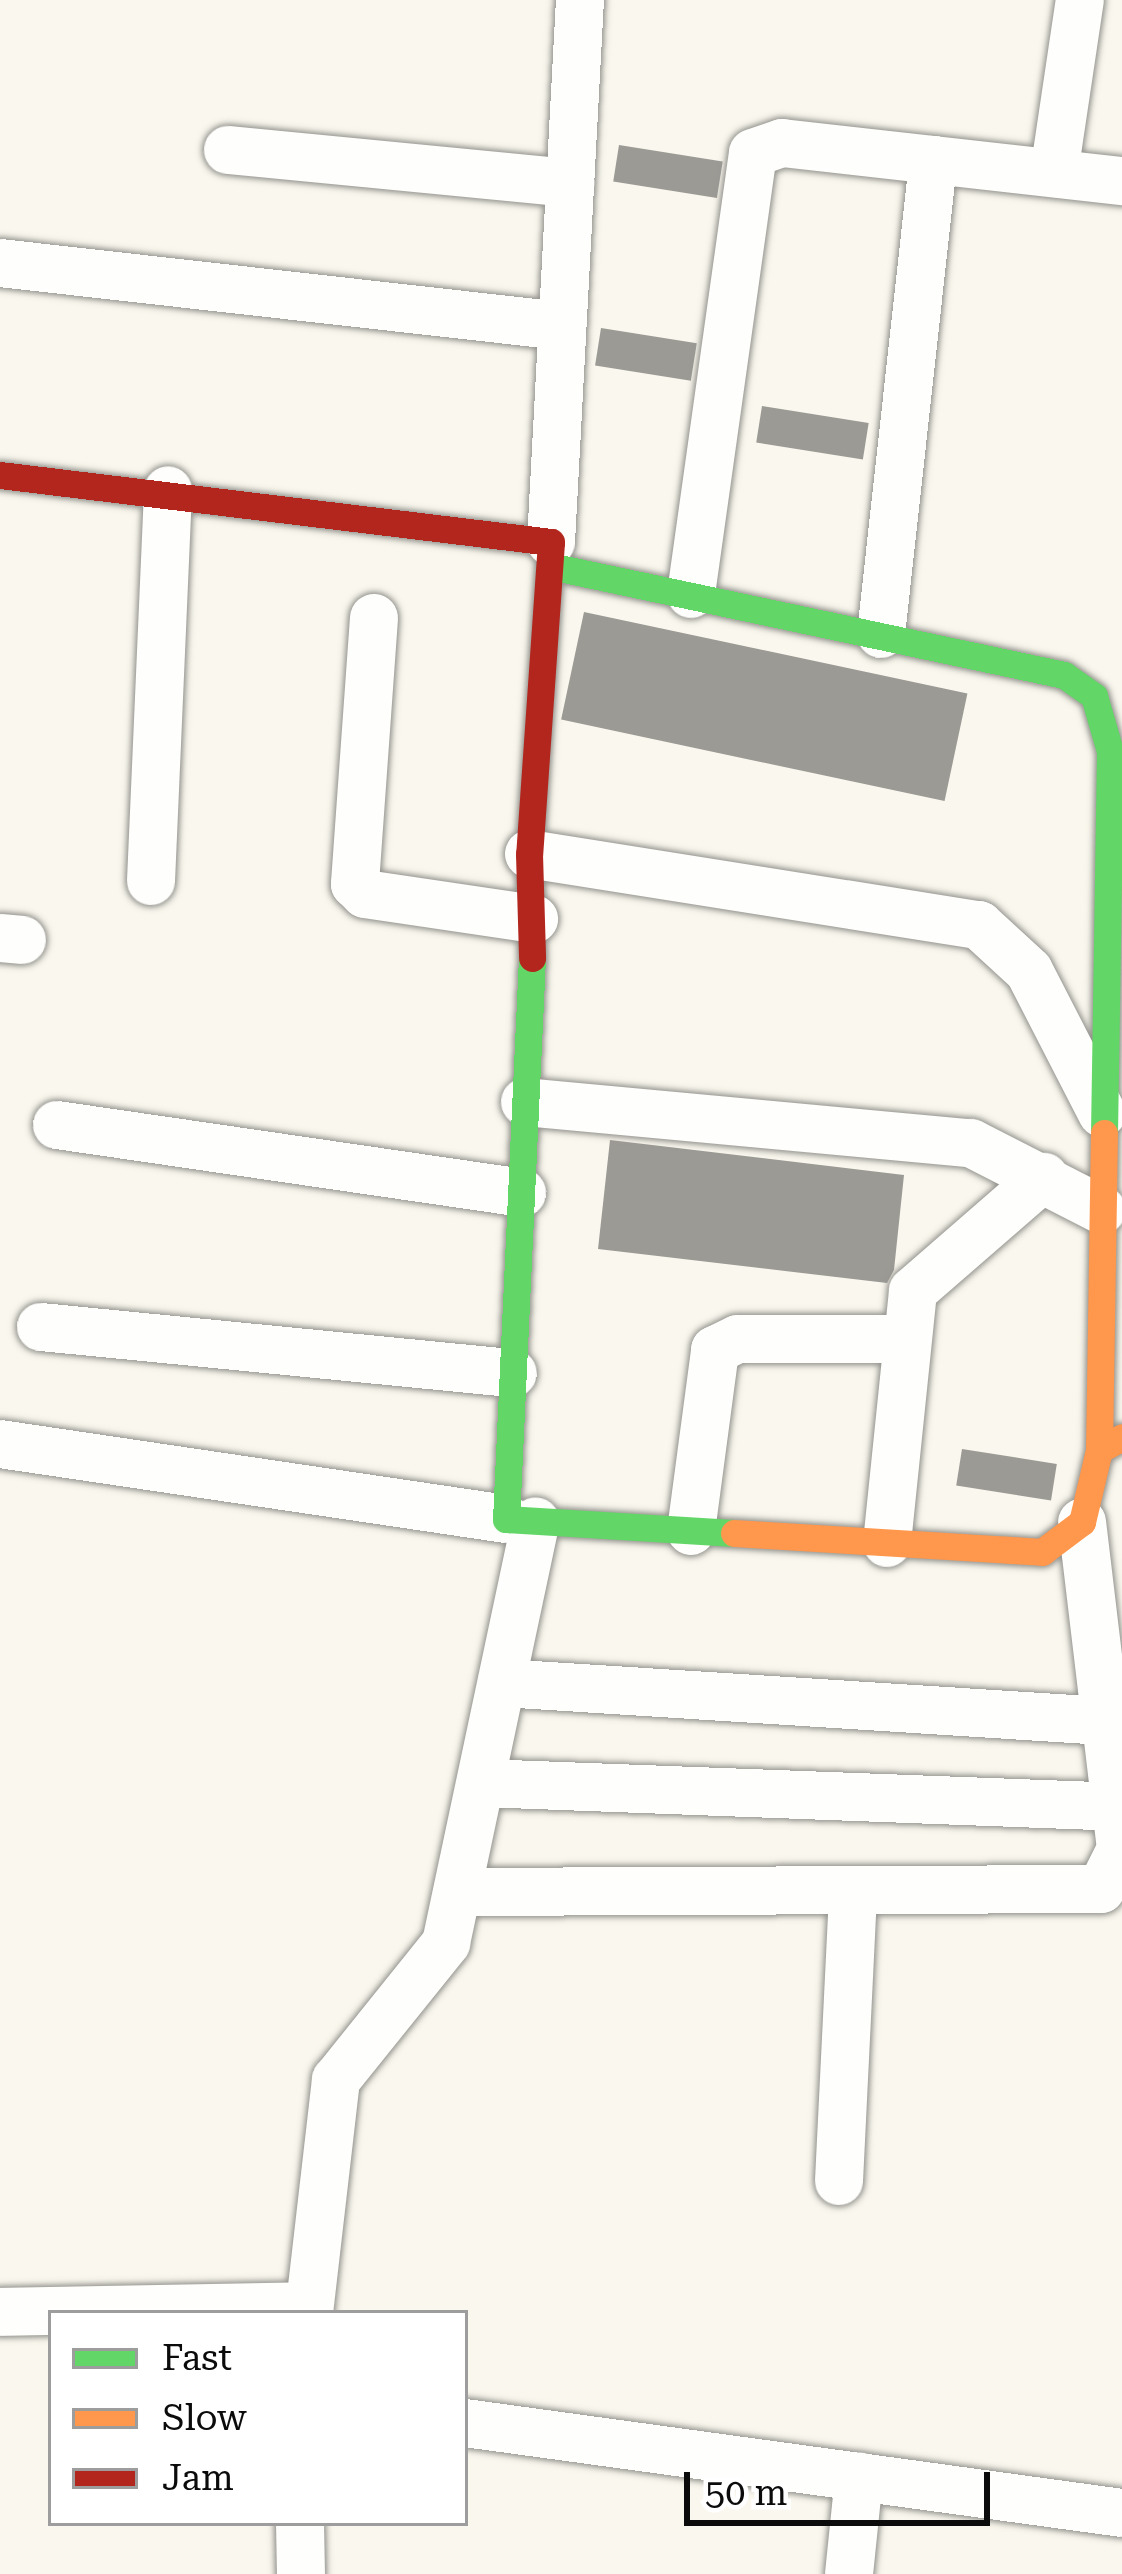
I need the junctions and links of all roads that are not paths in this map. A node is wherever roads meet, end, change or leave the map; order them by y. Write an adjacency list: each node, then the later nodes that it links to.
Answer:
1 (580, 0): 7 (street)
2 (1081, 0): 5 (street)
3 (228, 150): 7 (street)
4 (933, 160): 5 (street); 13 (street); 15 (street)
5 (1054, 173): 6 (street)
6 (1122, 181)
7 (570, 183): 9 (street)
8 (0, 263): 9 (street)
9 (562, 326): 12 (street)
10 (0, 476): 11 (street)
11 (168, 490): 12 (street); 17 (street)
12 (550, 554): 13 (street); 16 (street)
13 (691, 594): 15 (street)
14 (374, 618): 18 (street)
15 (881, 634): 20 (street)
16 (529, 854): 18 (street); 20 (street)
17 (151, 881)
18 (534, 920): 19 (street)
19 (525, 1102): 22 (street); 23 (street)
20 (1104, 1117): 24 (street)
21 (57, 1125): 23 (street)
22 (1044, 1177): 24 (street); 26 (street)
23 (521, 1193): 27 (street)
24 (1102, 1210): 28 (street)
25 (41, 1327): 27 (street)
26 (904, 1340): 32 (street); 33 (street)
27 (513, 1373): 30 (street)
28 (1110, 1443): 31 (street)
29 (0, 1444): 30 (street)
30 (521, 1520): 32 (street); 35 (street)
31 (1082, 1522): 33 (street); 34 (street)
32 (692, 1531): 33 (street)
33 (886, 1543)
34 (1110, 1666): 36 (street)
35 (502, 1683): 36 (street); 37 (street)
36 (1106, 1721): 38 (street)
37 (481, 1783): 38 (street); 39 (street)
38 (1119, 1807): 40 (street)
39 (458, 1892): 40 (street); 42 (street)
40 (853, 1894): 41 (street)
41 (839, 2181)
42 (309, 2309): 43 (street)
43 (206, 2310)
44 (1, 2312): 45 (street)
45 (48, 2312)
46 (468, 2422): 47 (street)
47 (860, 2477): 48 (street); 51 (street)
48 (1122, 2513)
49 (300, 2526): 50 (street)
50 (301, 2574)
51 (849, 2574)

